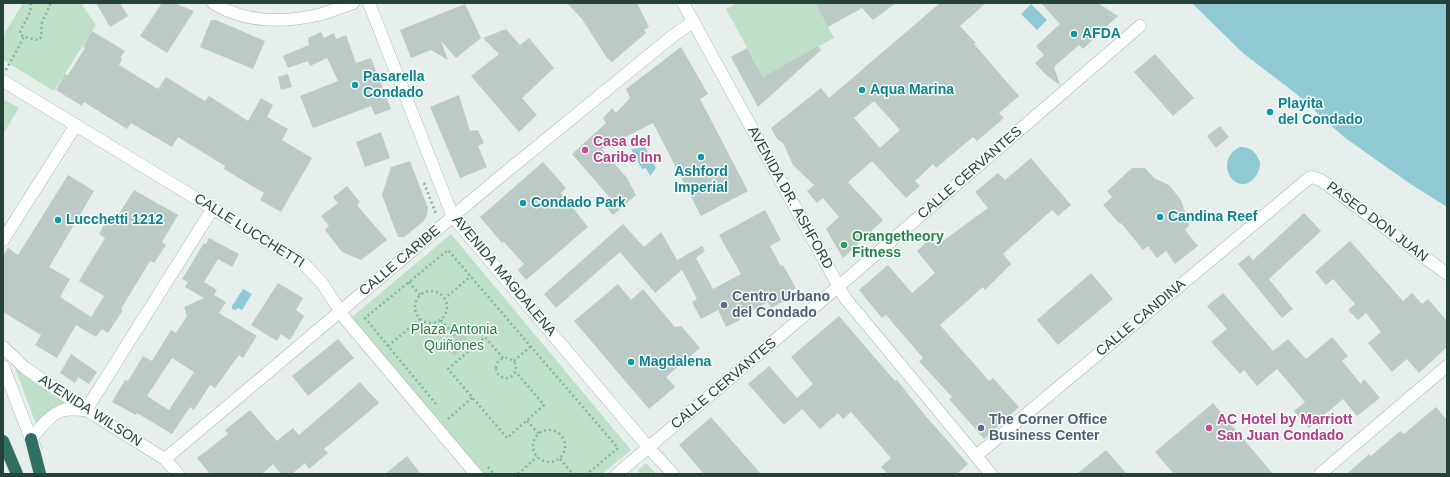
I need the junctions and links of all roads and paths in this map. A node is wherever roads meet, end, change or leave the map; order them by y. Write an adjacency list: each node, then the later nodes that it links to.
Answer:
1 (31, 3): 9 (path)
2 (51, 3): 9 (path)
3 (213, 3): 4 (street)
4 (353, 3)
5 (369, 3): 15 (street, AVENIDA MAGDALENA)
6 (683, 3): 7 (street, AVENIDA DR. ASHFORD)
7 (693, 22): 15 (street, CALLE CARIBE); 20 (street, AVENIDA DR. ASHFORD)
8 (1140, 26): 20 (street, CALLE CERVANTES)
9 (24, 37): 10 (path)
10 (3, 76)
11 (3, 81): 12 (street, CALLE LUCCHETTI)
12 (76, 125): 14 (street, CALLE LUCCHETTI); 16 (street)
13 (1305, 179): 17 (street, PASEO DON JUAN); 44 (street, CALLE CANDINA)
14 (213, 208): 23 (street, CALLE LUCCHETTI); 37 (street)
15 (452, 217): 23 (street, CALLE CARIBE); 43 (street, AVENIDA MAGDALENA)
16 (3, 240)
17 (1447, 274)
18 (471, 276): 19 (path); 22 (path); 28 (path)
19 (409, 282): 21 (path); 27 (path)
20 (838, 286): 43 (street, CALLE CERVANTES); 44 (street, AVENIDA DR. ASHFORD)
21 (420, 295): 22 (path); 24 (path)
22 (444, 299): 25 (path)
23 (340, 311): 46 (street, CALLE CARIBE); 53 (street, CALLE LUCCHETTI)
24 (420, 319): 25 (path); 27 (path)
25 (441, 320): 26 (path)
26 (455, 336)
27 (388, 346): 36 (path)
28 (531, 346): 31 (path); 56 (path)
29 (3, 347): 37 (street, AVENIDA WILSON)
30 (503, 358): 31 (path); 33 (path); 35 (path)
31 (514, 361): 33 (path)
32 (3, 366): 41 (street)
33 (516, 372): 39 (path)
34 (1445, 372): 59 (street)
35 (472, 398): 38 (path); 39 (path)
36 (438, 406)
37 (86, 410): 41 (street); 46 (street, AVENIDA WILSON)
38 (448, 419)
39 (527, 421): 40 (path)
40 (539, 434): 45 (path); 47 (path)
41 (31, 439): 50 (highway); 51 (street)
42 (3, 441): 49 (highway)
43 (649, 448): 48 (street, CALLE CERVANTES); 57 (street, AVENIDA MAGDALENA)
44 (976, 456): 58 (street, AVENIDA DR. ASHFORD)
45 (537, 457): 47 (path); 54 (path)
46 (165, 459): 52 (street, AVENIDA WILSON)
47 (560, 459): 55 (path)
48 (625, 472)
49 (17, 474)
50 (40, 474)
51 (45, 474)
52 (178, 474)
53 (476, 474)
54 (518, 474)
55 (573, 474)
56 (586, 474)
57 (673, 474)
58 (991, 474)
59 (1320, 474)

